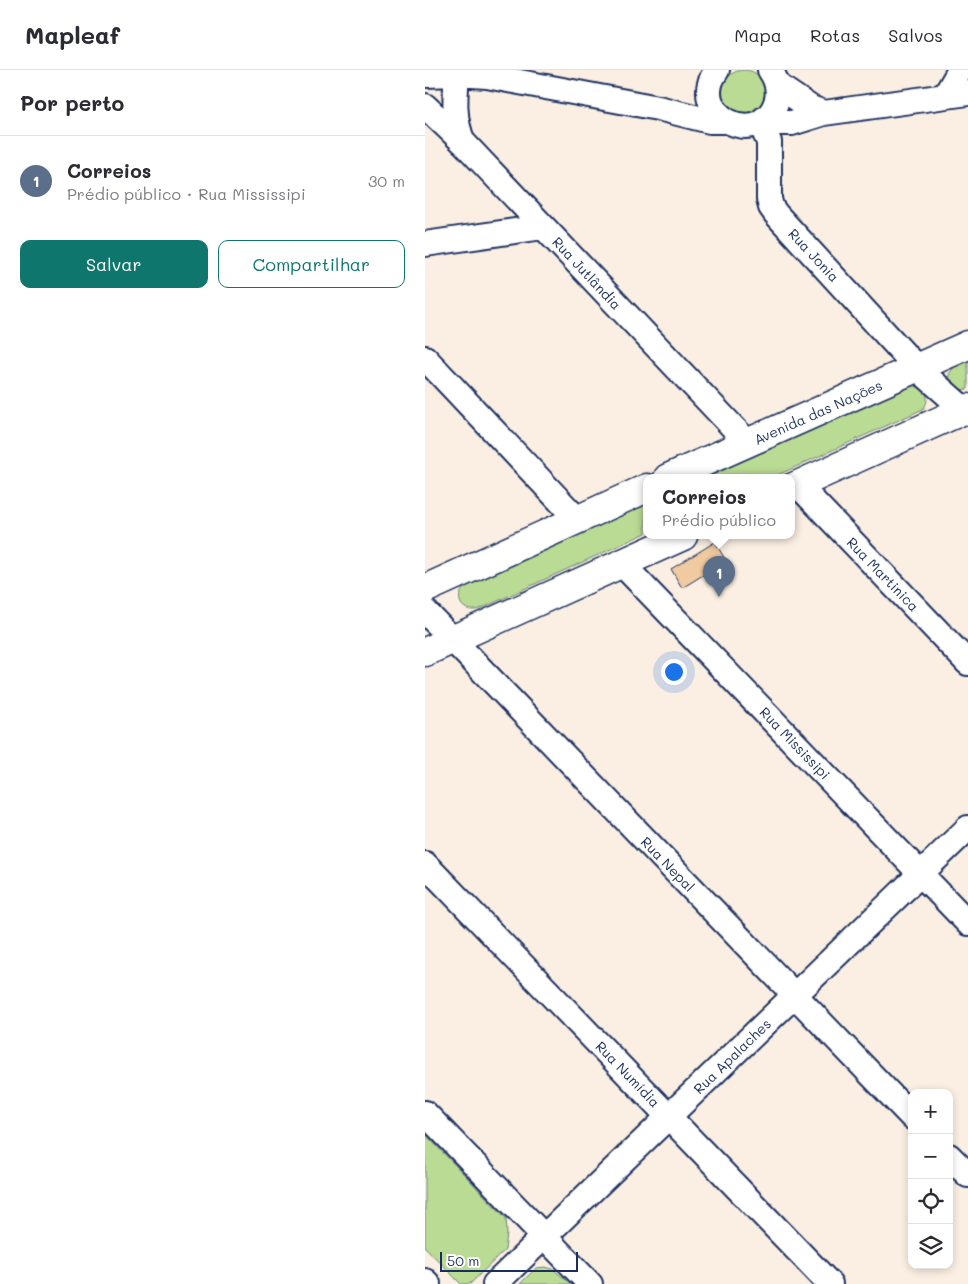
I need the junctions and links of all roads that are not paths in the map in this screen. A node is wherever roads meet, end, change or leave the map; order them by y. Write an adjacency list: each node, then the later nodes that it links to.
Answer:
1 (960, 70): 6 (street)
2 (457, 74): 4 (street); 8 (street); 12 (street)
3 (714, 74): 8 (street); 11 (street)
4 (425, 75)
5 (774, 77): 9 (street); 10 (street)
6 (957, 95): 9 (street)
7 (425, 106): 12 (street, Rua Jutlândia)
8 (658, 108): 11 (street)
9 (824, 113): 10 (street)
10 (762, 120): 11 (street); 17 (street, Rua Jonia)
11 (725, 121)
12 (464, 143): 13 (street, Rua Jutlândia)
13 (543, 227): 14 (street); 19 (street, Rua Jutlândia)
14 (425, 244)
15 (968, 346): 17 (main road, Avenida das Nações)
16 (425, 358): 23 (street)
17 (917, 368): 18 (street, Rua Jonia); 19 (main road, Avenida das Nações)
18 (967, 411): 21 (main road)
19 (748, 443): 20 (main road, Avenida das Nações)
20 (677, 474)
21 (795, 486): 30 (street, Rua Martinica)
22 (643, 490): 23 (main road)
23 (577, 519): 26 (main road)
24 (676, 539): 25 (main road)
25 (621, 563): 28 (main road); 33 (street, Rua Mississipi)
26 (425, 589)
27 (425, 611): 28 (street, Rua Nepal)
28 (452, 640): 29 (main road); 35 (street, Rua Nepal)
29 (425, 652)
30 (968, 663)
31 (968, 828): 33 (street, Rua Apalaches)
32 (425, 864): 38 (street, Rua Numídia)
33 (921, 874): 34 (street, Rua Mississipi); 35 (street, Rua Apalaches)
34 (968, 923)
35 (795, 995): 37 (street, Rua Nepal); 38 (street, Rua Apalaches)
36 (425, 1113): 41 (street)
37 (908, 1113)
38 (669, 1116): 41 (street, Rua Apalaches); 46 (street, Rua Numídia)
39 (953, 1160): 40 (street)
40 (968, 1175)
41 (544, 1236): 44 (street, Rua Apalaches); 45 (street)
42 (425, 1281): 43 (street)
43 (428, 1284)
44 (495, 1284)
45 (590, 1284)
46 (830, 1284)

